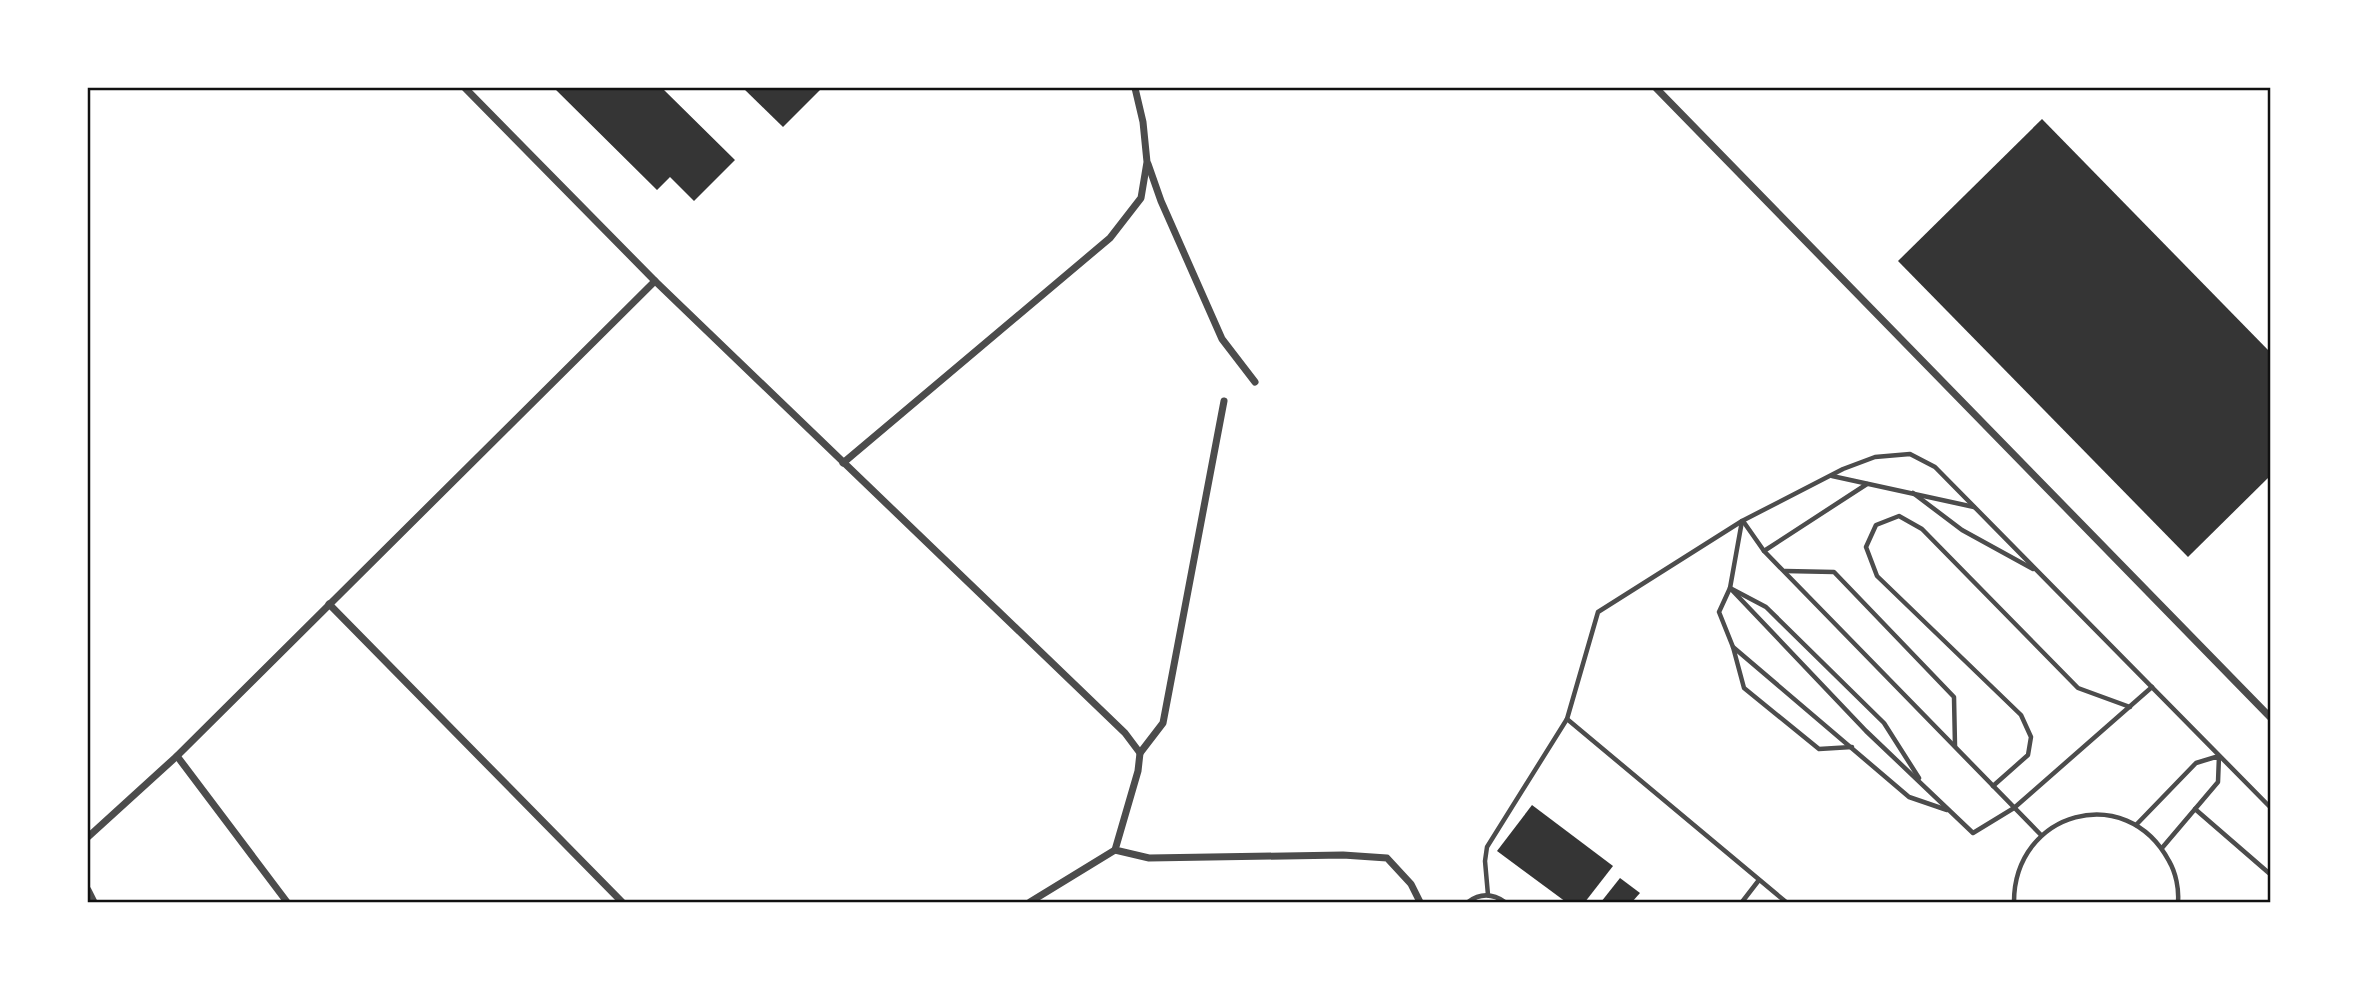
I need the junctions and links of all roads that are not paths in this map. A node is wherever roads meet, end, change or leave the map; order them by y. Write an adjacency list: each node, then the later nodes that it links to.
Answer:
1 (465, 88): 5 (street)
2 (1135, 88): 4 (street)
3 (1656, 88): 22 (street)
4 (1147, 162): 6 (street); 8 (street)
5 (655, 281): 8 (street); 18 (street)
6 (1255, 382)
7 (1224, 401): 26 (street)
8 (843, 463): 26 (street)
9 (1831, 475): 10 (lane); 12 (lane); 13 (lane)
10 (1868, 484): 11 (lane); 14 (lane)
11 (1913, 494): 12 (lane); 16 (lane)
12 (1975, 508): 16 (lane)
13 (1742, 521): 14 (lane); 17 (lane); 23 (lane)
14 (1764, 551): 15 (lane)
15 (1784, 571): 25 (lane); 25 (lane)
16 (2038, 572): 20 (lane)
17 (1730, 588): 19 (lane); 29 (lane); 29 (lane)
18 (329, 604): 27 (street); 46 (street)
19 (1733, 647): 24 (lane); 24 (lane)
20 (2152, 688): 21 (lane); 28 (lane)
21 (2130, 707): 30 (lane); 32 (lane)
22 (2270, 716)
23 (1567, 719): 41 (lane); 43 (lane)
24 (1853, 747): 34 (lane)
25 (1955, 747): 30 (lane)
26 (1140, 753): 39 (street)
27 (177, 755): 37 (street); 45 (street)
28 (2219, 756): 31 (lane); 33 (lane); 35 (lane)
29 (1923, 785): 34 (lane)
30 (1993, 786): 32 (lane)
31 (2270, 807)
32 (2014, 808): 34 (lane); 36 (lane)
33 (2195, 809): 38 (lane); 40 (lane)
34 (1951, 812)
35 (2136, 825): 36 (lane); 38 (lane)
36 (2041, 835): 53 (lane)
37 (88, 837)
38 (2162, 848): 54 (lane)
39 (1115, 850): 47 (street); 48 (street)
40 (2270, 874)
41 (1759, 880): 51 (lane); 52 (lane)
42 (88, 890): 44 (street)
43 (1488, 895): 49 (lane); 50 (lane)
44 (94, 902)
45 (287, 902)
46 (622, 902)
47 (1030, 902)
48 (1420, 902)
49 (1468, 902)
50 (1504, 902)
51 (1742, 902)
52 (1786, 902)
53 (2014, 902)
54 (2178, 902)

